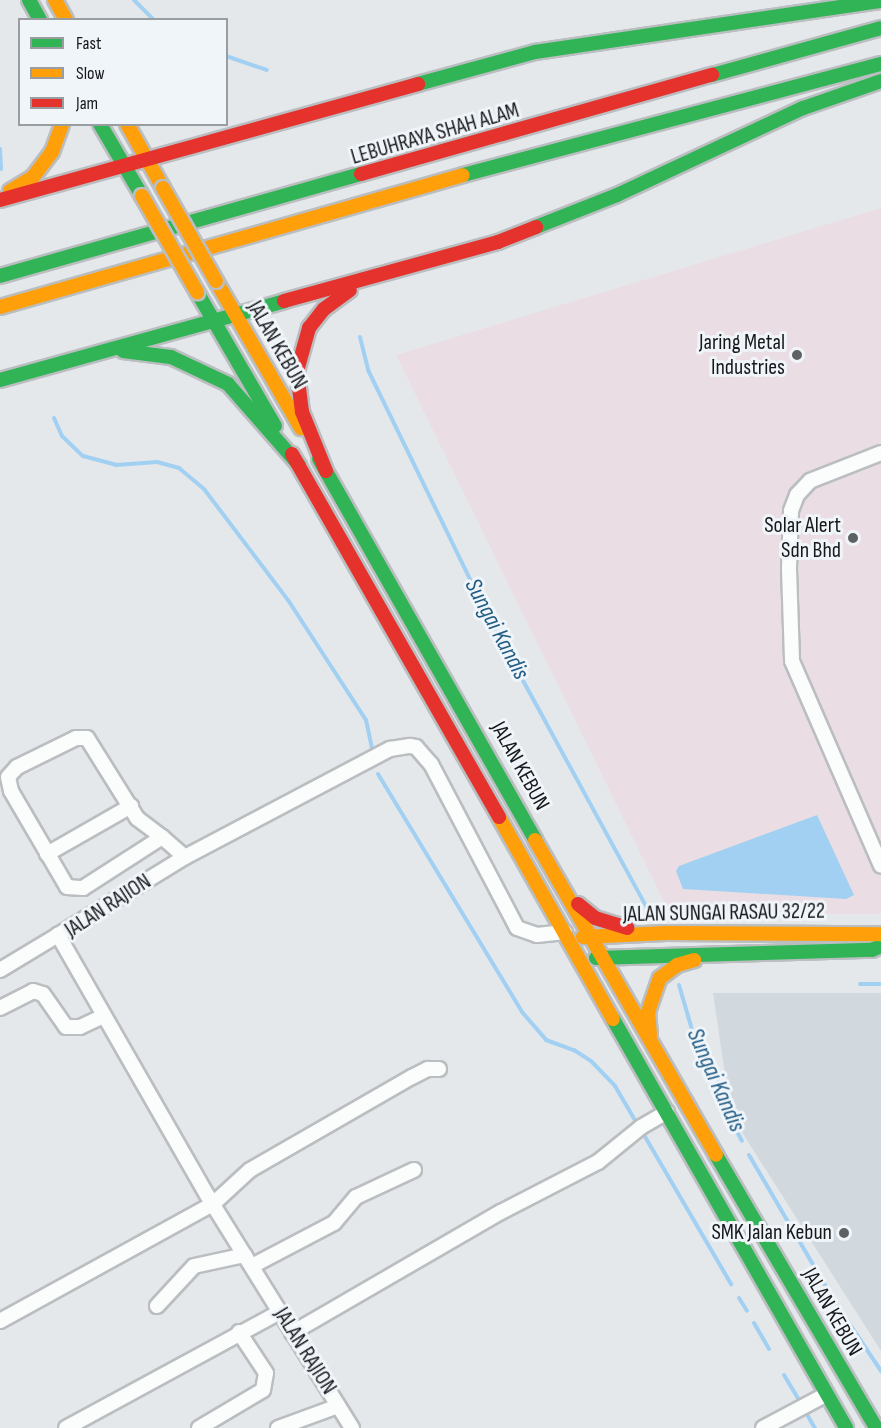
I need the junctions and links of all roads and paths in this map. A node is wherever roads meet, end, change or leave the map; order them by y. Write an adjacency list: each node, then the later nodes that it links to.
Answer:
1 (29, 0): 4 (main road)
2 (55, 0): 5 (main road)
3 (881, 1): 13 (main road)
4 (39, 18)
5 (65, 18)
6 (881, 28): 17 (main road, LEBUHRAYA SHAH ALAM)
7 (881, 64): 19 (main road)
8 (881, 81): 18 (main road)
9 (61, 126): 16 (main road)
10 (101, 126): 15 (main road, JALAN KEBUN)
11 (129, 126): 14 (main road, JALAN KEBUN)
12 (211, 126): 13 (main road)
13 (249, 130): 14 (main road)
14 (148, 159): 15 (main road); 20 (main road, JALAN KEBUN, bridge)
15 (124, 166): 16 (main road); 21 (main road, JALAN KEBUN, bridge)
16 (0, 198)
17 (0, 276)
18 (376, 278): 20 (main road); 26 (main road)
19 (0, 307)
20 (234, 313): 21 (main road); 26 (main road, JALAN KEBUN)
21 (212, 320): 22 (main road); 25 (main road, JALAN KEBUN)
22 (106, 350): 23 (main road); 25 (main road)
23 (0, 380)
24 (881, 453): 31 (street)
25 (299, 465): 36 (main road, JALAN KEBUN)
26 (326, 471): 32 (main road, JALAN KEBUN)
27 (131, 806): 28 (street); 29 (street); 29 (street)
28 (162, 837): 29 (street); 30 (street)
29 (47, 854)
30 (185, 857): 35 (street, JALAN RAJION); 36 (street, JALAN RAJION)
31 (881, 866)
32 (569, 896): 33 (main road); 37 (main road, JALAN KEBUN)
33 (666, 933): 34 (main road, JALAN SUNGAI RASAU 32/22); 37 (main road, JALAN SUNGAI RASAU 32/22)
34 (881, 934)
35 (58, 935): 42 (street); 44 (street, JALAN RAJION)
36 (566, 935): 37 (main road, JALAN SUNGAI RASAU 32/22); 40 (main road, JALAN KEBUN)
37 (591, 936): 41 (main road, JALAN KEBUN)
38 (881, 946): 39 (main road, JALAN SUNGAI RASAU 32/22)
39 (710, 956): 41 (main road, JALAN SUNGAI RASAU 32/22); 45 (main road)
40 (579, 958): 41 (main road, JALAN SUNGAI RASAU 32/22); 47 (main road, JALAN KEBUN)
41 (604, 958): 45 (main road, JALAN KEBUN)
42 (0, 970)
43 (0, 1008): 44 (street)
44 (104, 1016): 49 (street, JALAN RAJION)
45 (654, 1049): 64 (main road, JALAN KEBUN)
46 (440, 1069): 49 (street)
47 (667, 1112): 55 (street); 56 (main road, JALAN KEBUN)
48 (414, 1170): 50 (street)
49 (213, 1204): 50 (street, JALAN RAJION); 53 (street)
50 (248, 1260): 51 (street); 52 (street, JALAN RAJION)
51 (157, 1305)
52 (280, 1312): 54 (street); 55 (street, JALAN RAJION)
53 (0, 1321)
54 (238, 1332): 58 (street); 59 (street)
55 (292, 1333): 57 (street, JALAN RAJION)
56 (827, 1394): 62 (street); 63 (main road, JALAN KEBUN)
57 (338, 1406): 60 (street); 61 (street, JALAN RAJION)
58 (66, 1428)
59 (199, 1428)
60 (278, 1428)
61 (352, 1428)
62 (763, 1428)
63 (846, 1428)
64 (876, 1428)

